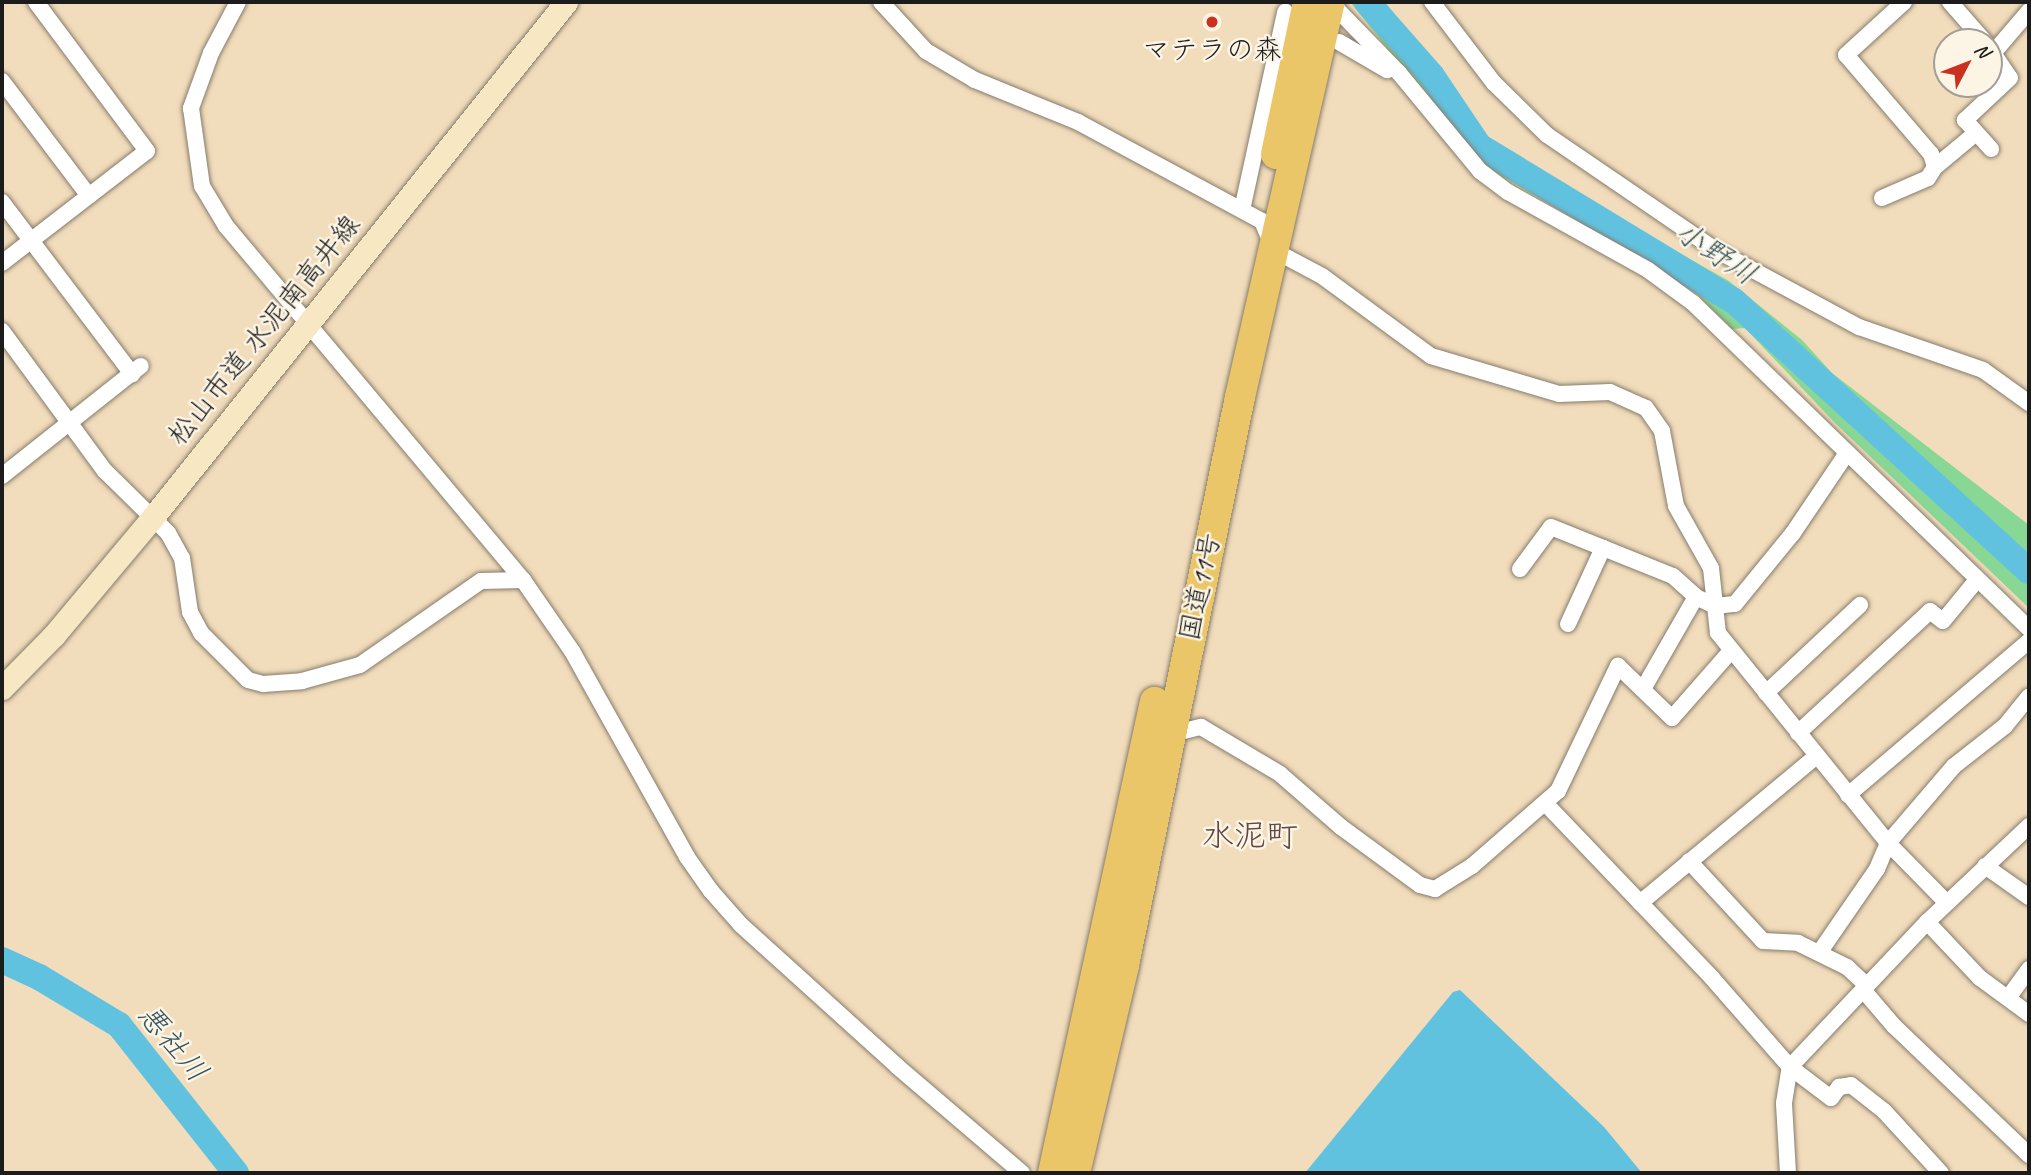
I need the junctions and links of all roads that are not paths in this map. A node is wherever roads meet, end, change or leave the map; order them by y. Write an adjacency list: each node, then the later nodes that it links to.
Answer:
1 (36, 2): 22 (street)
2 (238, 2): 29 (street)
3 (566, 2): 29 (street, 松山市道 水泥南高井線)
4 (881, 2): 25 (street)
5 (1330, 2): 15 (street); 27 (highway, 国道11号)
6 (1432, 2): 31 (street)
7 (1904, 2): 21 (street)
8 (1950, 2): 11 (street)
9 (1296, 7): 25 (highway, 国道11号)
10 (2029, 11): 12 (street)
11 (1973, 28)
12 (2003, 34)
13 (1339, 42): 15 (street)
14 (2003, 68): 17 (street)
15 (1399, 73): 33 (street)
16 (2, 81): 22 (street)
17 (2003, 85)
18 (1989, 98): 19 (street)
19 (1976, 133): 20 (street); 21 (street)
20 (1991, 149)
21 (1935, 167): 23 (street)
22 (89, 196): 26 (street)
23 (1882, 198)
24 (2, 202): 26 (street)
25 (1252, 216): 27 (street); 53 (highway, 国道11号)
26 (31, 241): 28 (street); 32 (street)
27 (1275, 251): 42 (street); 53 (highway, 国道11号)
28 (2, 263)
29 (306, 324): 36 (street, 松山市道 水泥南高井線); 39 (street)
30 (2, 331): 32 (street)
31 (2029, 403)
32 (71, 423): 35 (street); 36 (street)
33 (1847, 453): 40 (street); 42 (street)
34 (2, 454): 35 (street)
35 (7, 472)
36 (153, 517): 39 (street); 48 (street, 松山市道 水泥南高井線)
37 (1603, 548): 38 (street); 41 (street); 44 (street)
38 (1520, 569)
39 (523, 580): 73 (street)
40 (1976, 580): 45 (street); 52 (street)
41 (1696, 597): 42 (street); 49 (street)
42 (1715, 606): 47 (street)
43 (1860, 606): 50 (street)
44 (1568, 624)
45 (2029, 629)
46 (2029, 641): 55 (street)
47 (1730, 652): 49 (street); 50 (street)
48 (2, 688)
49 (1643, 689): 56 (street)
50 (1766, 693): 52 (street)
51 (2029, 696): 58 (street)
52 (1798, 733): 54 (street)
53 (1158, 738): 56 (street); 74 (highway, 国道11号); 75 (highway, 国道11号)
54 (1815, 757): 55 (street); 59 (street)
55 (1848, 795): 58 (street)
56 (1545, 803): 62 (street)
57 (2029, 826): 60 (street)
58 (1888, 843): 63 (street); 65 (street)
59 (1689, 861): 62 (street); 65 (street)
60 (1985, 866): 61 (street); 63 (street)
61 (2029, 897)
62 (1640, 903): 70 (street)
63 (1947, 903): 64 (street)
64 (1927, 922): 67 (street); 68 (street)
65 (1819, 953): 67 (street)
66 (2029, 969): 68 (street)
67 (1865, 988): 70 (street); 71 (street)
68 (2008, 998): 69 (street)
69 (2029, 1014)
70 (1790, 1067): 72 (street); 76 (street)
71 (2029, 1155)
72 (1938, 1168): 77 (street)
73 (1022, 1173)
74 (1053, 1173)
75 (1074, 1173)
76 (1788, 1173)
77 (1920, 1173)

